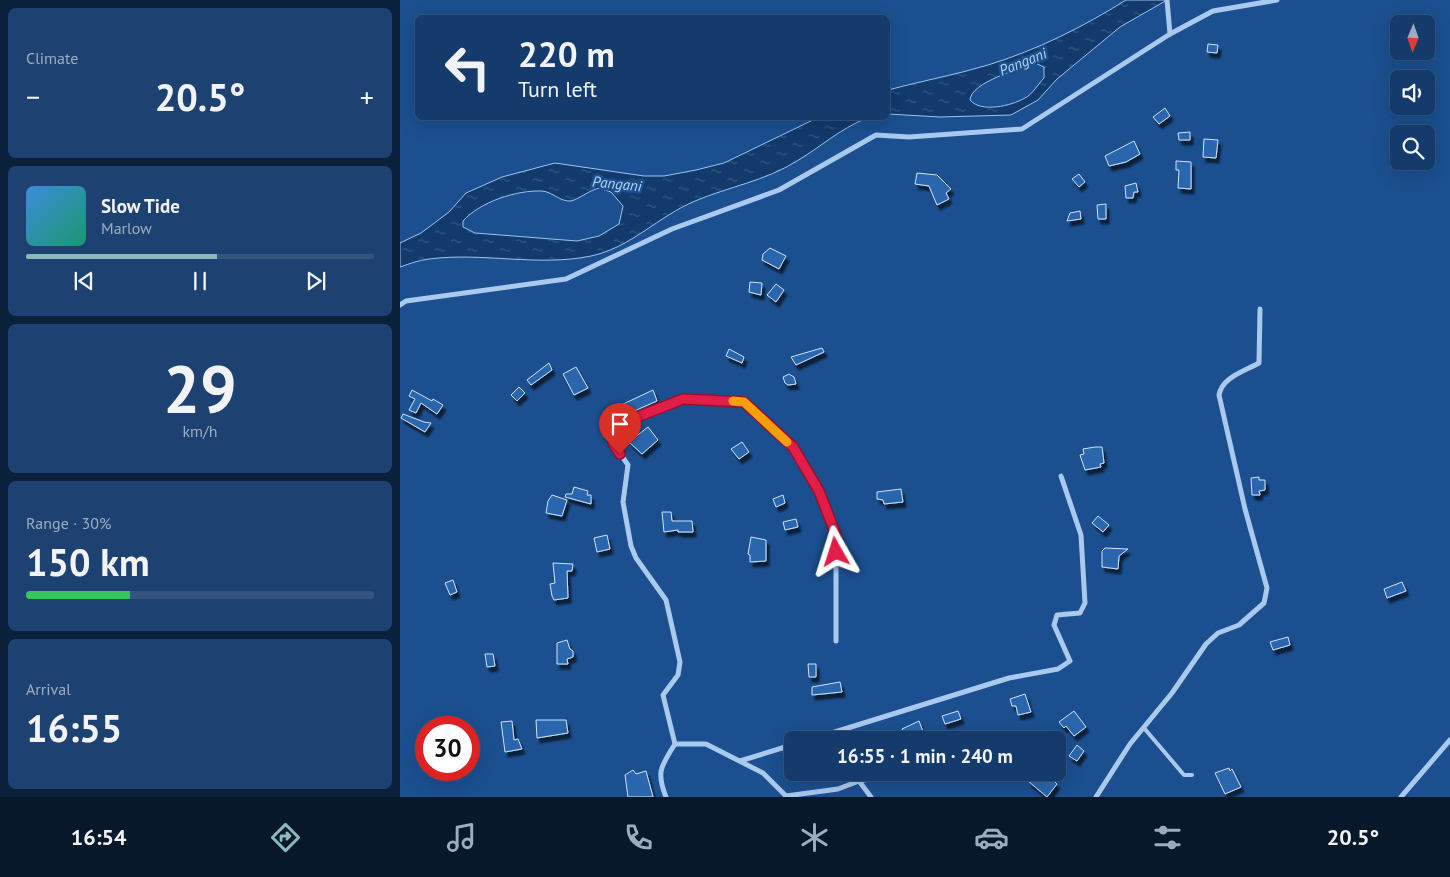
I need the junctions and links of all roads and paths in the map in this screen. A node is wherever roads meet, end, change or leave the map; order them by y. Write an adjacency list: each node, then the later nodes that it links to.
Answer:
1 (1167, 0): 3 (street)
2 (1276, 0): 3 (street)
3 (1170, 34): 4 (street)
4 (400, 305)
5 (1260, 309): 8 (street)
6 (1061, 476): 9 (street)
7 (836, 641): 11 (street)
8 (1144, 728): 14 (lane); 18 (street)
9 (838, 731)
10 (1450, 740): 19 (street)
11 (675, 744): 13 (street); 16 (street)
12 (784, 748): 13 (street)
13 (740, 762): 15 (street)
14 (1192, 775)
15 (859, 781): 17 (street)
16 (666, 797)
17 (871, 797)
18 (1096, 797)
19 (1401, 797)

